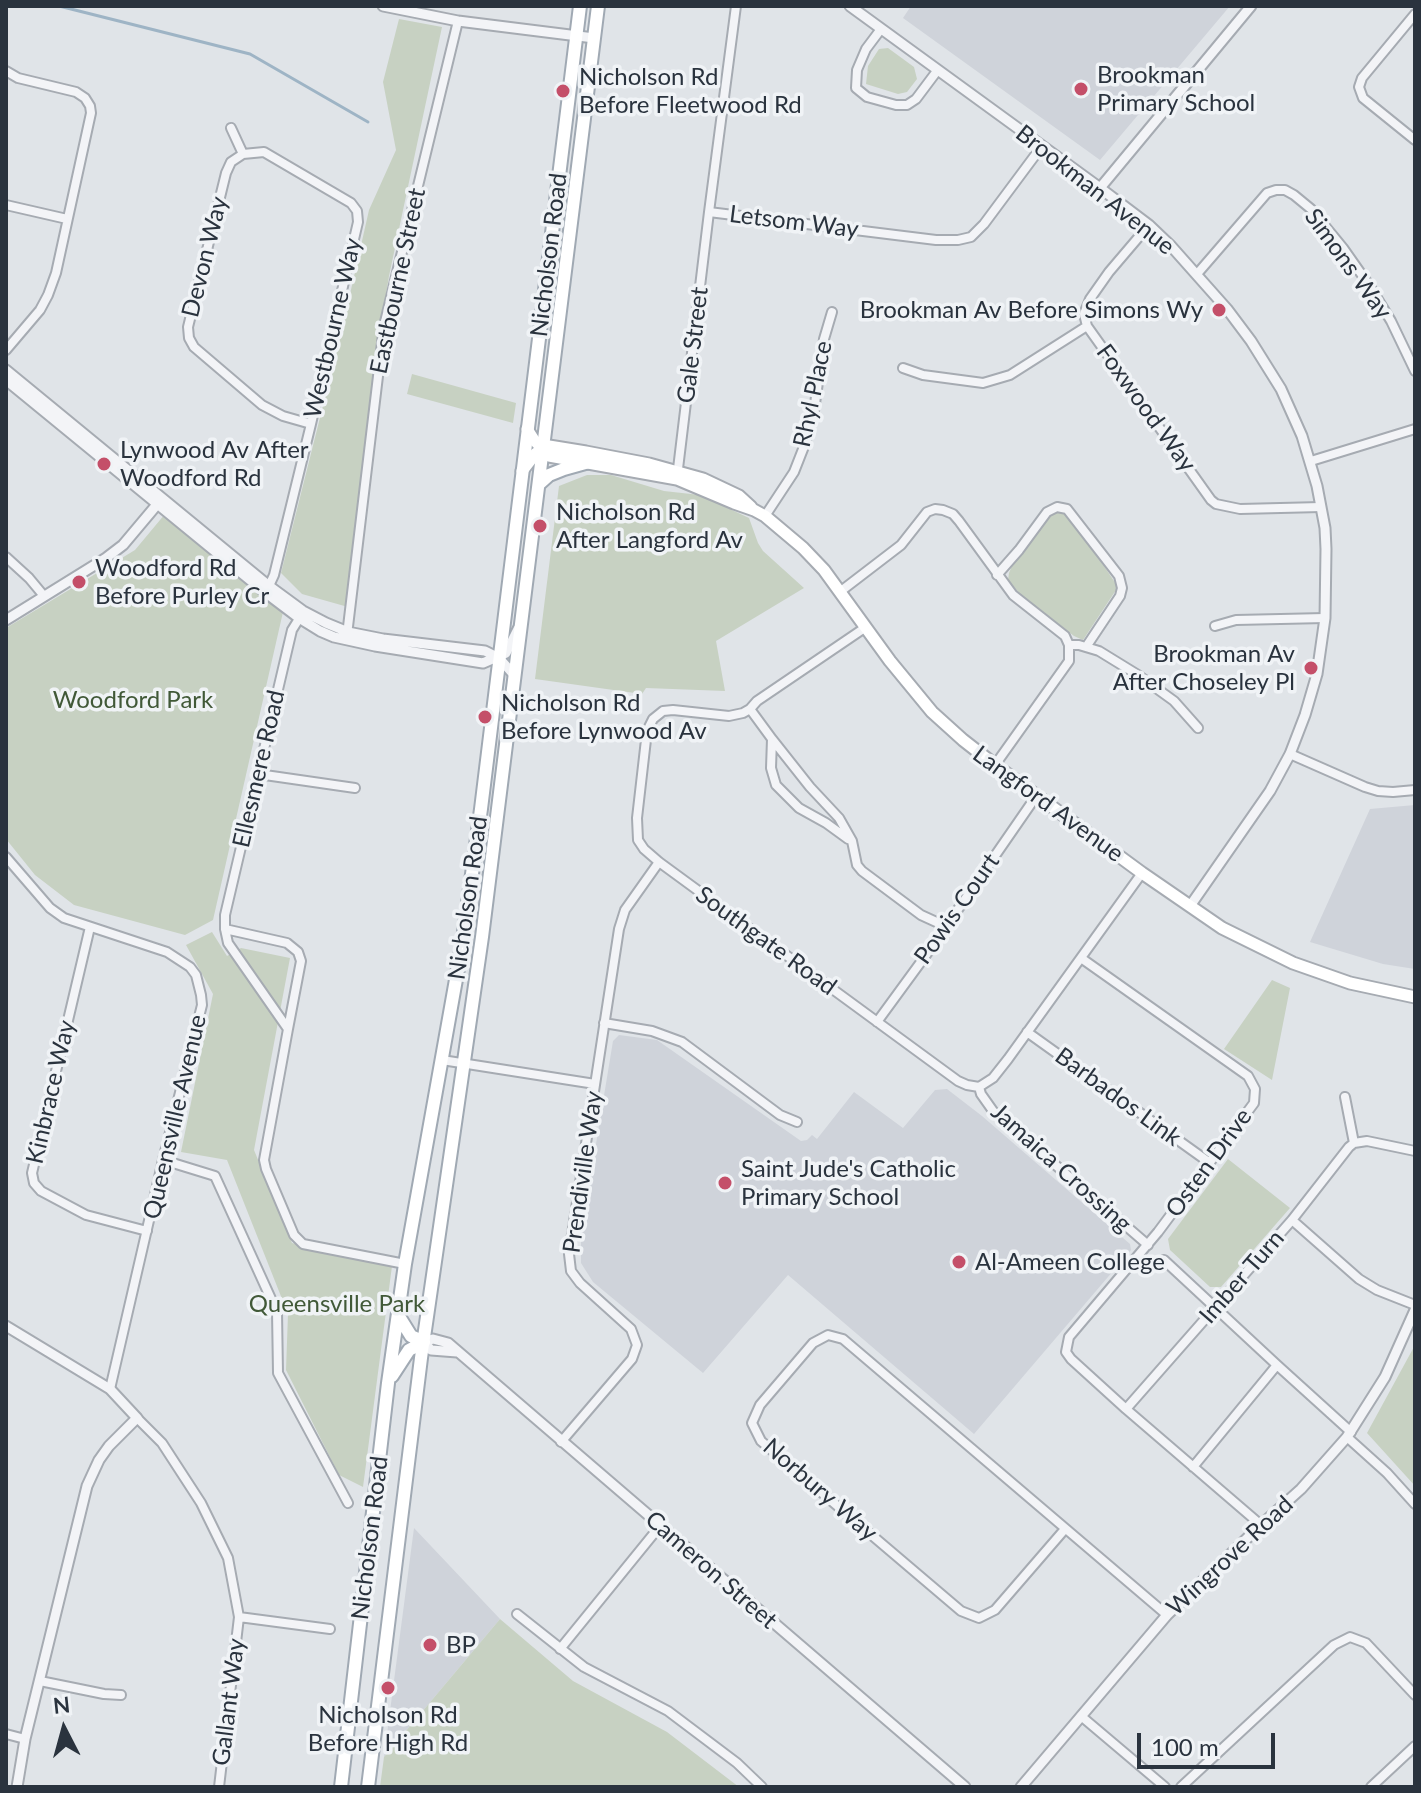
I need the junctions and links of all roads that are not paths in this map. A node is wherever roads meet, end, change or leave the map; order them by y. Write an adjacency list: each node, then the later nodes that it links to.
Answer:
1 (383, 6): 8 (street)
2 (580, 6): 10 (main road, Nicholson Road)
3 (598, 6): 11 (main road, Nicholson Road)
4 (736, 6): 20 (street, Letsom Way)
5 (850, 6): 9 (street, Brookman Avenue)
6 (1251, 6): 18 (street)
7 (1415, 14): 15 (street)
8 (458, 21): 10 (street); 54 (street, Eastbourne Street)
9 (881, 29): 13 (street, Brookman Avenue); 13 (street)
10 (576, 36): 11 (street); 32 (main road, Nicholson Road)
11 (594, 38): 34 (main road, Nicholson Road)
12 (6, 71): 21 (street)
13 (937, 71): 16 (street, Brookman Avenue)
14 (231, 128): 17 (street)
15 (1415, 140)
16 (1042, 146): 18 (street, Brookman Avenue); 20 (street, Letsom Way)
17 (243, 154): 31 (street, Devon Way); 31 (street, Westbourne Way)
18 (1100, 188): 22 (street, Brookman Avenue)
19 (6, 205): 21 (street)
20 (709, 212): 38 (street, Gale Street)
21 (67, 219): 26 (street)
22 (1149, 225): 23 (street, Brookman Avenue); 25 (street, Foxwood Way)
23 (1197, 274): 29 (street, Simons Way); 35 (street, Brookman Avenue)
24 (832, 312): 42 (street, Rhyl Place)
25 (1087, 326): 27 (street); 41 (street, Foxwood Way)
26 (6, 350)
27 (903, 368)
28 (6, 370): 40 (street)
29 (1415, 371)
30 (6, 380): 40 (street)
31 (311, 424): 45 (street, Westbourne Way)
32 (527, 429): 34 (main road); 37 (main road, Nicholson Road)
33 (1415, 429): 35 (street)
34 (543, 450): 36 (main road, Langford Avenue); 37 (main road); 38 (main road, Langford Avenue); 39 (main road, Nicholson Road)
35 (1311, 461): 41 (street, Brookman Avenue)
36 (589, 462): 38 (main road, Langford Avenue); 39 (main road)
37 (522, 472): 57 (main road, Nicholson Road)
38 (677, 475): 42 (main road, Langford Avenue)
39 (539, 484): 51 (main road, Nicholson Road)
40 (160, 501): 45 (street); 47 (street)
41 (1321, 507): 49 (street, Brookman Avenue)
42 (765, 516): 46 (main road, Langford Avenue)
43 (6, 557): 47 (street)
44 (997, 575): 46 (street); 55 (street); 56 (street)
45 (268, 589): 48 (street)
46 (841, 591): 53 (main road, Langford Avenue)
47 (44, 596): 50 (street)
48 (301, 615): 54 (street); 64 (street, Ellesmere Road)
49 (1325, 618): 52 (street); 62 (street, Brookman Avenue)
50 (6, 620)
51 (522, 620): 57 (street); 58 (main road, Nicholson Road)
52 (1215, 626)
53 (866, 627): 59 (street); 63 (main road, Langford Avenue)
54 (347, 636): 57 (street)
55 (1069, 645): 56 (street); 63 (street)
56 (1086, 647): 60 (street)
57 (499, 658): 58 (street); 82 (main road, Nicholson Road)
58 (515, 676): 83 (main road, Nicholson Road)
59 (750, 709): 61 (street); 70 (street, Southgate Road)
60 (1198, 728)
61 (772, 739): 68 (street); 68 (street)
62 (1290, 754): 66 (street); 72 (street, Brookman Avenue)
63 (995, 765): 67 (main road, Langford Avenue)
64 (258, 774): 65 (street); 75 (street, Ellesmere Road)
65 (355, 788)
66 (1415, 790)
67 (1037, 795): 71 (main road, Langford Avenue); 73 (street, Powis Court)
68 (852, 841): 73 (street)
69 (6, 857): 74 (street, Queensville Avenue)
70 (659, 862): 78 (street, Southgate Road); 79 (street, Prendiville Way)
71 (1142, 873): 72 (main road, Langford Avenue); 76 (street)
72 (1190, 906): 77 (main road, Langford Avenue)
73 (945, 926): 78 (street, Powis Court)
74 (90, 927): 90 (street, Queensville Avenue); 93 (street, Kinbrace Way)
75 (225, 929): 80 (street); 80 (street)
76 (1081, 958): 81 (street); 91 (street, Osten Drive)
77 (1415, 997)
78 (877, 1022): 85 (street, Southgate Road)
79 (604, 1023): 84 (street, Prendiville Way); 87 (street)
80 (288, 1029): 96 (street)
81 (1027, 1032): 85 (street); 91 (street, Barbados Link)
82 (442, 1060): 83 (street); 96 (main road, Nicholson Road)
83 (464, 1064): 84 (street); 101 (main road, Nicholson Road)
84 (595, 1084): 108 (street, Prendiville Way)
85 (979, 1087): 94 (street, Jamaica Crossing)
86 (1345, 1097): 88 (street)
87 (797, 1122)
88 (1354, 1143): 89 (street); 92 (street, Imber Turn)
89 (1415, 1151)
90 (163, 1160): 93 (street, Queensville Avenue); 110 (street)
91 (1210, 1163): 94 (street, Osten Drive)
92 (1292, 1220): 97 (street, Imber Turn); 98 (street)
93 (147, 1231): 104 (street, Queensville Avenue)
94 (1148, 1245): 105 (street, Osten Drive)
95 (1164, 1260): 97 (street)
96 (405, 1264): 99 (main road, Nicholson Road)
97 (1216, 1307): 102 (street); 105 (street, Imber Turn)
98 (1415, 1308): 107 (street, Wingrove Road)
99 (398, 1315): 101 (main road); 103 (main road, Nicholson Road)
100 (6, 1326): 104 (street)
101 (424, 1342): 103 (main road); 108 (street, Cameron Street); 130 (main road, Nicholson Road)
102 (1277, 1365): 107 (street); 109 (street)
103 (388, 1383): 129 (main road, Nicholson Road)
104 (110, 1389): 106 (street)
105 (1126, 1409): 109 (street, Osten Drive)
106 (137, 1418): 117 (street, Gallant Way); 120 (street)
107 (1349, 1434): 111 (street); 112 (street, Wingrove Road)
108 (561, 1442): 113 (street, Cameron Street)
109 (1193, 1467): 112 (street, Osten Drive)
110 (348, 1503)
111 (1415, 1504)
112 (1261, 1525): 116 (street, Wingrove Road)
113 (660, 1526): 119 (street); 132 (street, Cameron Street)
114 (1065, 1529): 114 (street, Norbury Way); 116 (street, Norbury Way)
115 (517, 1614): 119 (street)
116 (1167, 1615): 123 (street, Wingrove Road)
117 (239, 1617): 118 (street); 128 (street, Gallant Way)
118 (330, 1629)
119 (560, 1649): 131 (street)
120 (40, 1681): 121 (street); 125 (street)
121 (121, 1695)
122 (1415, 1695): 135 (street)
123 (1081, 1716): 133 (street, Wingrove Road); 134 (street)
124 (6, 1734): 125 (street)
125 (25, 1739): 127 (street)
126 (1415, 1746): 136 (street)
127 (17, 1787)
128 (219, 1787)
129 (341, 1787)
130 (368, 1787)
131 (762, 1787)
132 (965, 1787)
133 (1021, 1787)
134 (1165, 1787)
135 (1181, 1787)
136 (1371, 1787)

